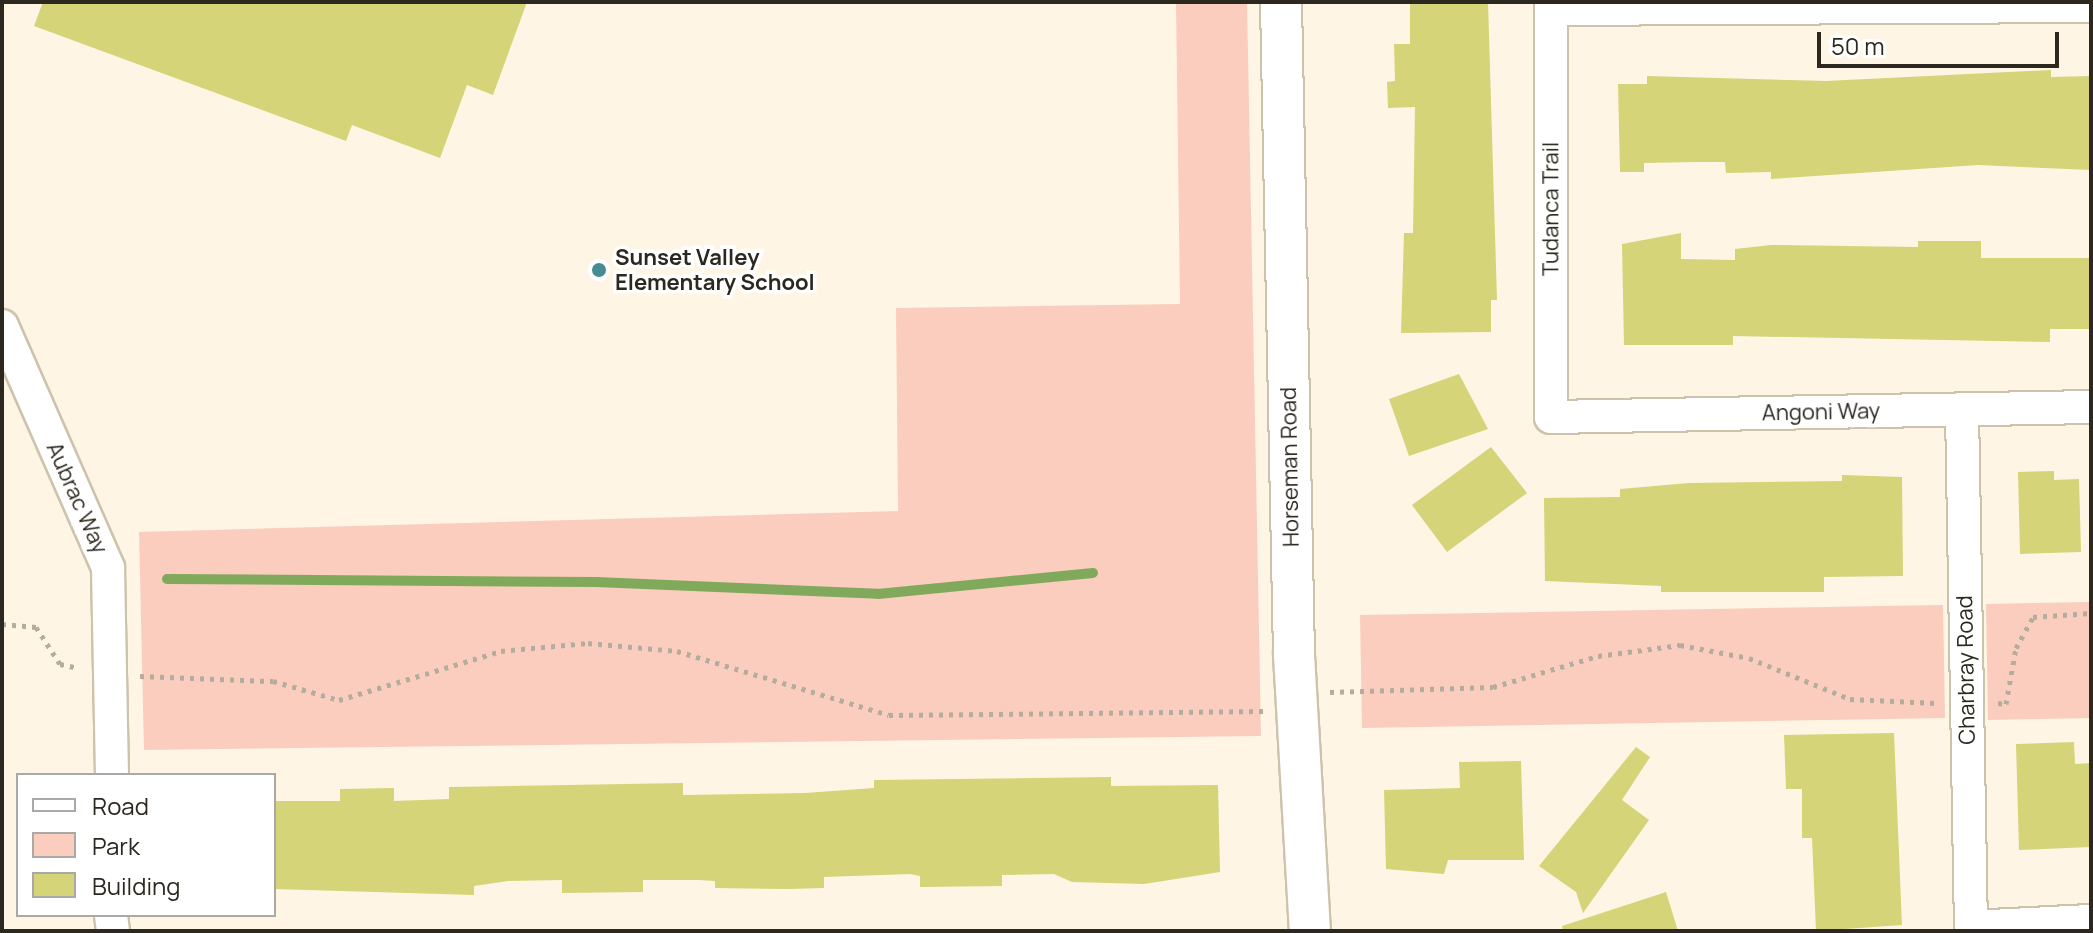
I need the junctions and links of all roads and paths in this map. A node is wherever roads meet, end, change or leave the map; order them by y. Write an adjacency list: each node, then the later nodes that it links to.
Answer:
1 (1281, 2): 12 (street, Horseman Road)
2 (1551, 6): 3 (street); 7 (street, Tudanca Trail)
3 (2091, 6)
4 (2, 326): 14 (street, Aubrac Way)
5 (2091, 407): 6 (street, Angoni Way)
6 (1962, 409): 7 (street, Angoni Way); 13 (street, Charbray Road)
7 (1551, 417)
8 (2091, 613): 13 (path)
9 (2, 624): 10 (path)
10 (91, 670)
11 (137, 675): 12 (path)
12 (1297, 701): 13 (path); 17 (street, Horseman Road)
13 (1967, 703): 16 (street, Charbray Road)
14 (112, 773)
15 (2091, 921): 16 (street)
16 (1971, 929)
17 (1310, 931)

